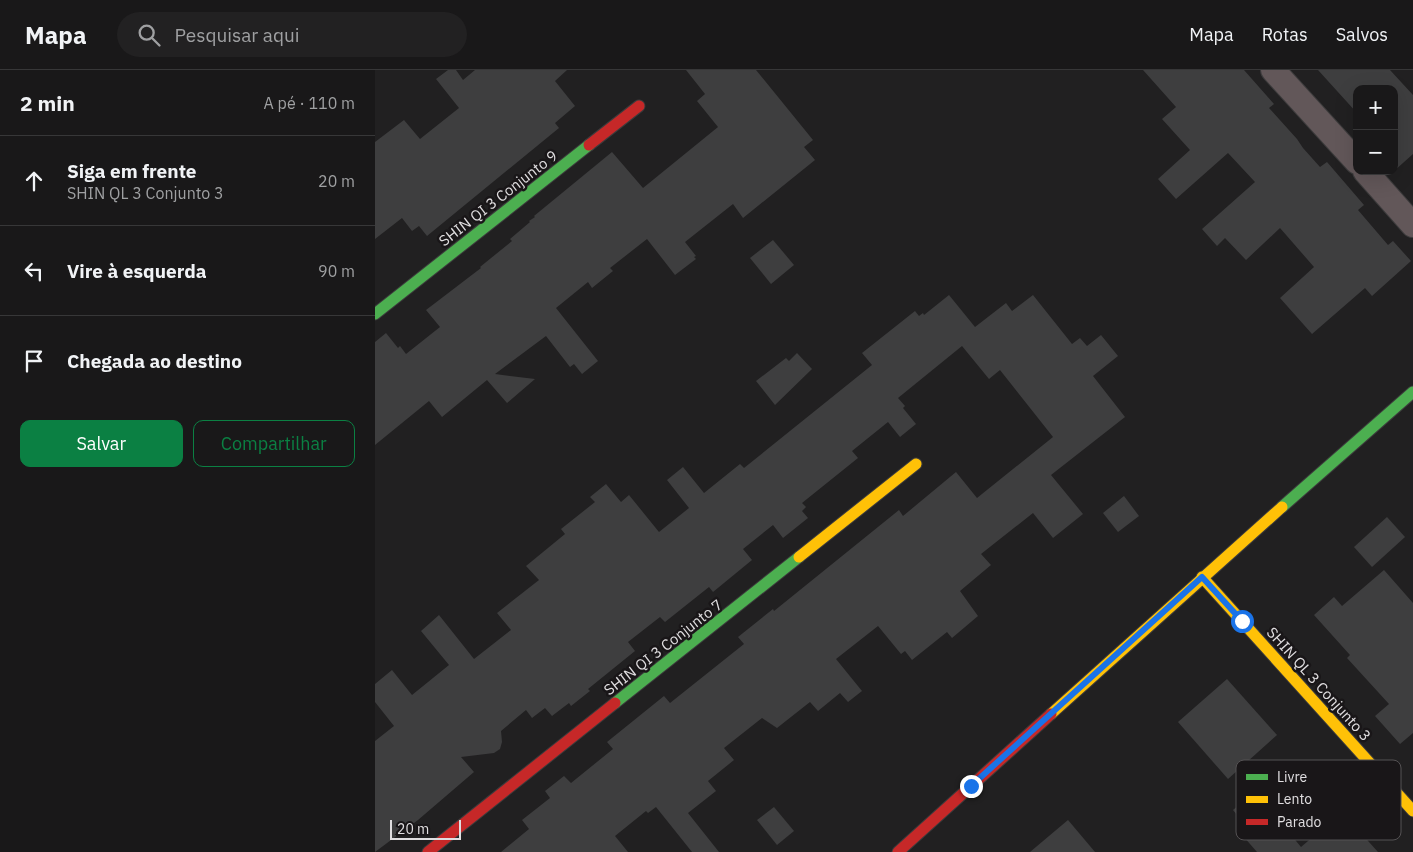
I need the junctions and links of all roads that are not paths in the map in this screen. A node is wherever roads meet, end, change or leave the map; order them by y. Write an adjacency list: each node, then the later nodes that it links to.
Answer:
1 (1273, 70): 3 (street)
2 (639, 106): 6 (street, SHIN QI 3 Conjunto 9)
3 (1353, 158)
4 (1369, 175): 5 (street)
5 (1413, 225)
6 (375, 314)
7 (1413, 392): 9 (street)
8 (916, 464): 13 (street, SHIN QI 3 Conjunto 7)
9 (1202, 577): 10 (street, SHIN QL 3 Conjunto 3); 14 (street)
10 (1367, 760)
11 (1401, 798): 12 (street, SHIN QL 3 Conjunto 3)
12 (1413, 811)
13 (427, 852)
14 (898, 852)

